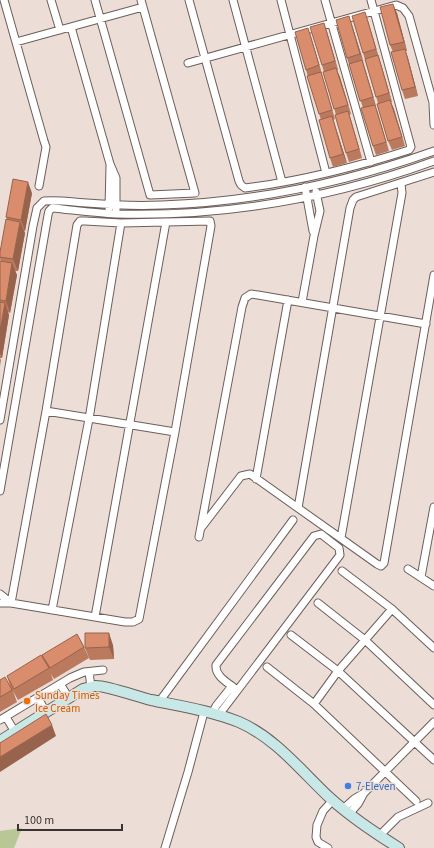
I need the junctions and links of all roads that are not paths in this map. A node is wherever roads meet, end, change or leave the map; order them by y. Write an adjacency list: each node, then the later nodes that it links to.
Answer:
1 (4, 0): 16 (street)
2 (51, 0): 14 (street)
3 (95, 0): 11 (street)
4 (190, 0): 18 (street)
5 (233, 0): 17 (street)
6 (281, 0): 15 (street)
7 (325, 0): 12 (street)
8 (371, 0): 10 (street)
9 (142, 3): 11 (street); 11 (street)
10 (374, 11): 12 (street); 20 (street); 24 (street)
11 (100, 19): 13 (street)
12 (331, 23): 15 (street); 24 (street)
13 (71, 27): 14 (street); 35 (street)
14 (60, 30): 16 (street)
15 (290, 34): 17 (street); 26 (street)
16 (16, 42): 29 (street)
17 (246, 46): 18 (street); 27 (street)
18 (206, 58): 19 (street); 27 (street)
19 (188, 63)
20 (433, 105): 21 (street)
21 (434, 125)
22 (434, 152): 30 (street)
23 (434, 161): 32 (street)
24 (371, 162): 26 (street)
25 (434, 172): 28 (street)
26 (326, 173): 27 (street)
27 (282, 182)
28 (401, 183): 47 (street); 48 (street)
29 (39, 186)
30 (315, 186): 31 (street); 32 (street)
31 (305, 187): 33 (street); 34 (street)
32 (317, 196): 33 (street); 43 (street)
33 (307, 197): 37 (street); 43 (street)
34 (216, 201): 35 (street); 37 (street)
35 (113, 205): 36 (street); 38 (street); 39 (street)
36 (37, 208): 40 (street); 50 (street)
37 (217, 210): 39 (street)
38 (108, 214): 39 (street); 40 (street)
39 (116, 214)
40 (48, 215): 51 (street)
41 (166, 222): 42 (street); 55 (street); 56 (street)
42 (122, 223): 52 (street); 53 (street)
43 (314, 236): 46 (street)
44 (434, 275): 49 (street)
45 (288, 300): 46 (street); 58 (street); 63 (street)
46 (302, 302): 47 (street)
47 (333, 308): 48 (street); 61 (street)
48 (380, 316): 49 (street); 65 (street)
49 (426, 324): 65 (street)
50 (14, 337): 51 (street); 54 (street)
51 (26, 339): 57 (street)
52 (46, 411): 53 (street); 72 (street)
53 (89, 419): 55 (street); 75 (street)
54 (0, 420)
55 (130, 425): 56 (street); 76 (street)
56 (175, 432): 76 (street)
57 (2, 471): 59 (street)
58 (256, 479): 61 (street); 63 (street)
59 (0, 491)
60 (434, 507): 68 (street)
61 (298, 508): 65 (street)
62 (293, 520): 89 (street)
63 (201, 528): 64 (street)
64 (198, 537)
65 (341, 538)
66 (408, 569): 68 (street)
67 (342, 571): 74 (street)
68 (421, 577): 69 (street)
69 (434, 586)
70 (0, 594): 72 (street)
71 (0, 603): 72 (street)
72 (11, 603): 75 (street)
73 (318, 603): 78 (street)
74 (392, 609): 78 (street); 79 (street)
75 (52, 610): 76 (street)
76 (96, 617)
77 (291, 636): 82 (street)
78 (365, 640): 82 (street); 91 (street)
79 (434, 648)
80 (268, 667): 90 (street)
81 (103, 670): 83 (street)
82 (338, 671): 90 (street); 98 (street)
83 (89, 672): 84 (street); 85 (street)
84 (60, 684): 87 (street); 88 (street)
85 (91, 687): 88 (street); 89 (street)
86 (234, 688): 86 (street); 93 (street)
87 (38, 698): 92 (street); 94 (street)
88 (69, 698): 92 (street)
89 (159, 702): 93 (street)
90 (314, 704): 100 (street)
91 (434, 705)
92 (46, 712): 96 (street)
93 (211, 714): 101 (street); 106 (street)
94 (3, 718): 96 (street)
95 (434, 722): 98 (street)
96 (14, 732): 97 (street)
97 (0, 741)
98 (415, 742): 99 (street); 100 (street)
99 (434, 760)
100 (385, 772): 102 (street); 104 (street)
101 (333, 800): 104 (street); 107 (street)
102 (416, 801)
103 (428, 803): 105 (street)
104 (346, 812): 105 (street)
105 (379, 836): 108 (street)
106 (165, 848)
107 (328, 848)
108 (399, 848)

